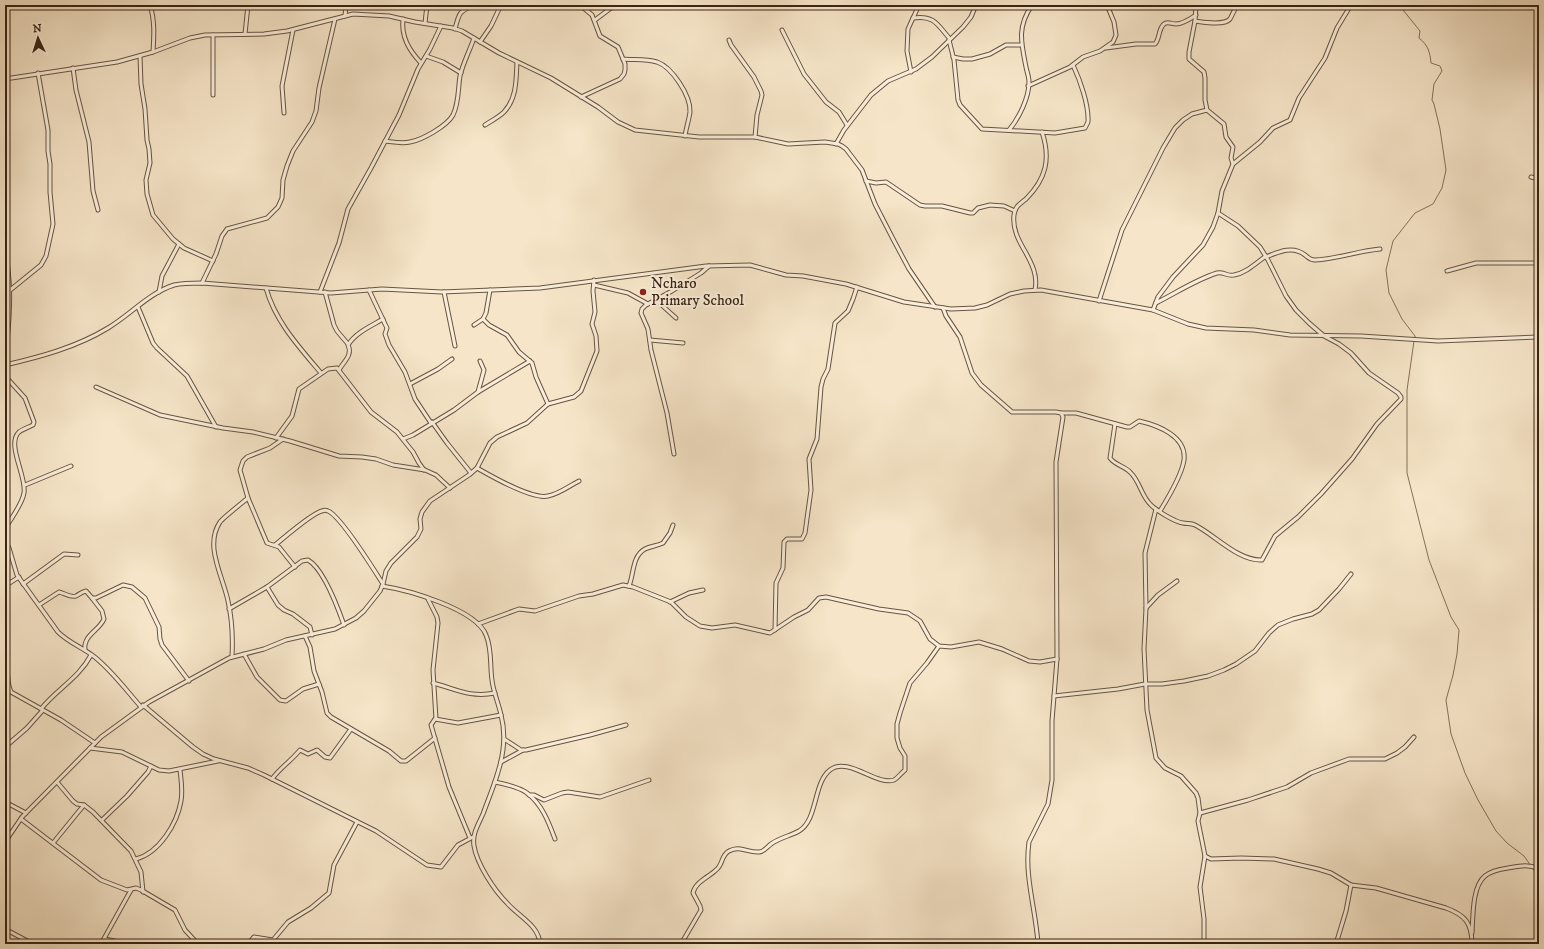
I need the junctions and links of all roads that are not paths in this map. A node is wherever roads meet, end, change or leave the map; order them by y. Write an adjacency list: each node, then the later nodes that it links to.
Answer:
1 (150, 5): 36 (street)
2 (248, 5): 28 (street)
3 (346, 5): 17 (street)
4 (426, 5): 23 (street)
5 (475, 5): 25 (street)
6 (501, 5): 33 (street)
7 (580, 5): 21 (street)
8 (615, 5): 21 (street)
9 (919, 5): 18 (street)
10 (976, 5): 31 (street)
11 (1032, 5): 34 (street)
12 (1107, 5): 35 (street)
13 (1196, 5): 16 (street)
14 (1238, 5): 22 (street)
15 (1351, 5): 62 (street)
16 (1196, 15): 22 (street); 35 (street)
17 (345, 16): 19 (street); 20 (street)
18 (913, 18): 31 (street); 45 (street)
19 (334, 19): 26 (street); 74 (street)
20 (403, 19): 23 (street); 42 (street)
21 (595, 20): 40 (street)
22 (1195, 21): 52 (street)
23 (425, 23): 24 (street)
24 (441, 26): 25 (street); 38 (street)
25 (455, 29): 30 (street)
26 (293, 30): 28 (street); 53 (street)
27 (782, 30): 55 (street)
28 (245, 34): 29 (street)
29 (213, 35): 36 (street); 50 (street)
30 (474, 38): 33 (street); 46 (street)
31 (949, 39): 39 (street); 45 (street)
32 (729, 40): 59 (street)
33 (480, 42): 41 (street)
34 (1021, 45): 39 (street); 49 (street)
35 (1104, 48): 43 (street)
36 (153, 52): 37 (street)
37 (140, 56): 44 (street); 70 (street)
38 (426, 56): 42 (street); 46 (street)
39 (953, 57): 56 (street)
40 (623, 59): 51 (street); 58 (street)
41 (517, 62): 51 (street); 54 (street)
42 (421, 63): 60 (street)
43 (1073, 65): 49 (street); 57 (street)
44 (73, 68): 47 (street); 67 (street)
45 (911, 72): 55 (street)
46 (461, 73): 60 (street)
47 (38, 74): 48 (street); 86 (street)
48 (5, 79)
49 (1028, 86): 56 (street)
50 (213, 95)
51 (581, 98): 58 (street)
52 (1207, 110): 62 (street); 92 (street)
53 (284, 113)
54 (486, 125)
55 (847, 125): 61 (street)
56 (1009, 130): 57 (street)
57 (1042, 132): 68 (street)
58 (685, 136): 59 (street)
59 (755, 137): 61 (street)
60 (385, 141): 88 (street)
61 (836, 144): 66 (street)
62 (1233, 164): 69 (street)
63 (1531, 176): 65 (street)
64 (5, 178): 73 (street)
65 (1539, 178)
66 (866, 181): 68 (street); 96 (street)
67 (98, 210)
68 (1015, 210): 85 (street)
69 (1218, 213): 72 (street); 93 (street)
70 (179, 244): 74 (street); 87 (street)
71 (1380, 249): 72 (street)
72 (1266, 257): 93 (street); 103 (street)
73 (6, 261): 86 (street)
74 (213, 261): 79 (street)
75 (1539, 263): 77 (street)
76 (709, 266): 78 (street); 81 (street); 91 (street)
77 (1447, 271)
78 (594, 280): 80 (street); 84 (street)
79 (202, 283): 82 (street); 87 (street)
80 (594, 285): 94 (street); 120 (street)
81 (857, 287): 96 (street); 161 (street)
82 (266, 288): 88 (street); 115 (street)
83 (369, 290): 89 (street); 90 (street); 100 (street)
84 (490, 290): 90 (street); 101 (street)
85 (1035, 290): 92 (street); 97 (street)
86 (9, 291): 110 (street)
87 (160, 292): 95 (street)
88 (320, 292): 89 (street)
89 (325, 292): 107 (street)
90 (444, 292): 108 (street)
91 (656, 300): 94 (street); 99 (street)
92 (1099, 301): 98 (street)
93 (1156, 303): 98 (street)
94 (648, 304): 105 (street)
95 (138, 307): 113 (street); 124 (street)
96 (935, 307): 97 (street)
97 (943, 308): 121 (street)
98 (1153, 310): 103 (street)
99 (676, 318)
100 (383, 319): 107 (street); 117 (street)
101 (483, 319): 102 (street); 112 (street)
102 (474, 325)
103 (1324, 336): 104 (street); 137 (street)
104 (1539, 337)
105 (650, 340): 106 (street); 128 (street)
106 (683, 342)
107 (348, 344): 114 (street)
108 (455, 346)
109 (452, 359): 117 (street)
110 (5, 360)
111 (480, 361): 119 (street)
112 (530, 361): 119 (street); 120 (street)
113 (5, 365)
114 (339, 370): 115 (street); 127 (street)
115 (321, 373): 125 (street)
116 (5, 376): 134 (street)
117 (410, 384): 122 (street)
118 (96, 387): 124 (street)
119 (478, 392): 122 (street)
120 (548, 404): 130 (street)
121 (1061, 413): 123 (street); 169 (street)
122 (432, 422): 127 (street); 132 (street)
123 (1116, 424): 137 (street); 137 (street)
124 (216, 427): 125 (street)
125 (276, 438): 126 (street)
126 (283, 439): 131 (street); 136 (street)
127 (403, 439): 131 (street)
128 (674, 454)
129 (71, 466): 134 (street)
130 (477, 468): 132 (street); 133 (street)
131 (425, 470): 135 (street)
132 (471, 473): 135 (street)
133 (579, 481)
134 (25, 485): 139 (street)
135 (450, 488): 148 (street)
136 (248, 498): 141 (street); 158 (street)
137 (1158, 510): 157 (street)
138 (673, 525): 150 (street)
139 (5, 529)
140 (5, 540): 145 (street)
141 (275, 545): 143 (street); 148 (street)
142 (78, 555): 147 (street)
143 (295, 567): 151 (street); 160 (street)
144 (1351, 574): 175 (street)
145 (19, 578): 147 (street); 149 (street)
146 (1177, 581): 157 (street)
147 (22, 584): 156 (street)
148 (383, 585): 154 (street); 160 (street)
149 (5, 586)
150 (629, 586): 155 (street); 159 (street)
151 (267, 587): 158 (street); 162 (street)
152 (703, 590): 155 (street)
153 (92, 598): 156 (street); 165 (street); 171 (street)
154 (428, 599): 159 (street); 173 (street)
155 (670, 602): 161 (street)
156 (39, 605): 165 (street)
157 (1146, 608): 175 (street)
158 (229, 609): 168 (street)
159 (478, 624): 176 (street)
160 (344, 625): 162 (street)
161 (775, 630): 164 (street)
162 (312, 635): 163 (street)
163 (305, 636): 167 (street); 174 (street)
164 (939, 646): 169 (street); 226 (street)
165 (85, 650): 166 (street)
166 (91, 654): 178 (street); 179 (street)
167 (244, 654): 168 (street); 174 (street)
168 (232, 656): 171 (street)
169 (1057, 659): 177 (street)
170 (5, 660): 172 (street)
171 (189, 681): 178 (street)
172 (6, 682): 179 (street)
173 (433, 683): 176 (street); 181 (street)
174 (319, 684): 183 (street)
175 (1145, 684): 177 (street); 203 (street)
176 (495, 693): 180 (street)
177 (1054, 696): 227 (street)
178 (142, 706): 187 (street); 191 (street)
179 (42, 710): 187 (street); 188 (street)
180 (502, 715): 181 (street); 186 (street)
181 (436, 719): 185 (street)
182 (626, 725): 190 (street)
183 (351, 729): 185 (street); 195 (street)
184 (1414, 737): 203 (street)
185 (435, 738): 207 (street)
186 (504, 739): 190 (street); 192 (street)
187 (95, 743): 189 (street)
188 (5, 747)
189 (90, 748): 193 (street); 197 (street)
190 (522, 750): 192 (street)
191 (221, 761): 194 (street); 195 (street)
192 (501, 762): 198 (street)
193 (151, 766): 194 (street); 205 (street)
194 (180, 770): 212 (street)
195 (272, 779): 206 (street)
196 (649, 780): 199 (street)
197 (57, 782): 201 (street); 202 (street)
198 (495, 782): 199 (street); 207 (street)
199 (529, 795): 208 (street)
200 (5, 802): 202 (street)
201 (84, 805): 205 (street); 210 (street)
202 (26, 813): 204 (street)
203 (1200, 813): 211 (street)
204 (21, 819): 209 (street); 210 (street)
205 (102, 820): 212 (street)
206 (357, 822): 207 (street); 224 (street)
207 (472, 838): 225 (street)
208 (555, 839)
209 (5, 842)
210 (53, 843): 215 (street)
211 (1205, 856): 214 (street); 228 (street)
212 (136, 859): 216 (street)
213 (1539, 869): 218 (street)
214 (1351, 885): 218 (street); 229 (street)
215 (131, 890): 216 (street); 219 (street)
216 (144, 892): 223 (street)
217 (5, 929): 220 (street)
218 (1472, 935): 230 (street)
219 (105, 939): 221 (street); 222 (street)
220 (33, 944)
221 (101, 944)
222 (128, 944)
223 (198, 944)
224 (248, 944)
225 (540, 944)
226 (681, 944)
227 (1038, 944)
228 (1204, 944)
229 (1336, 944)
230 (1472, 944)

